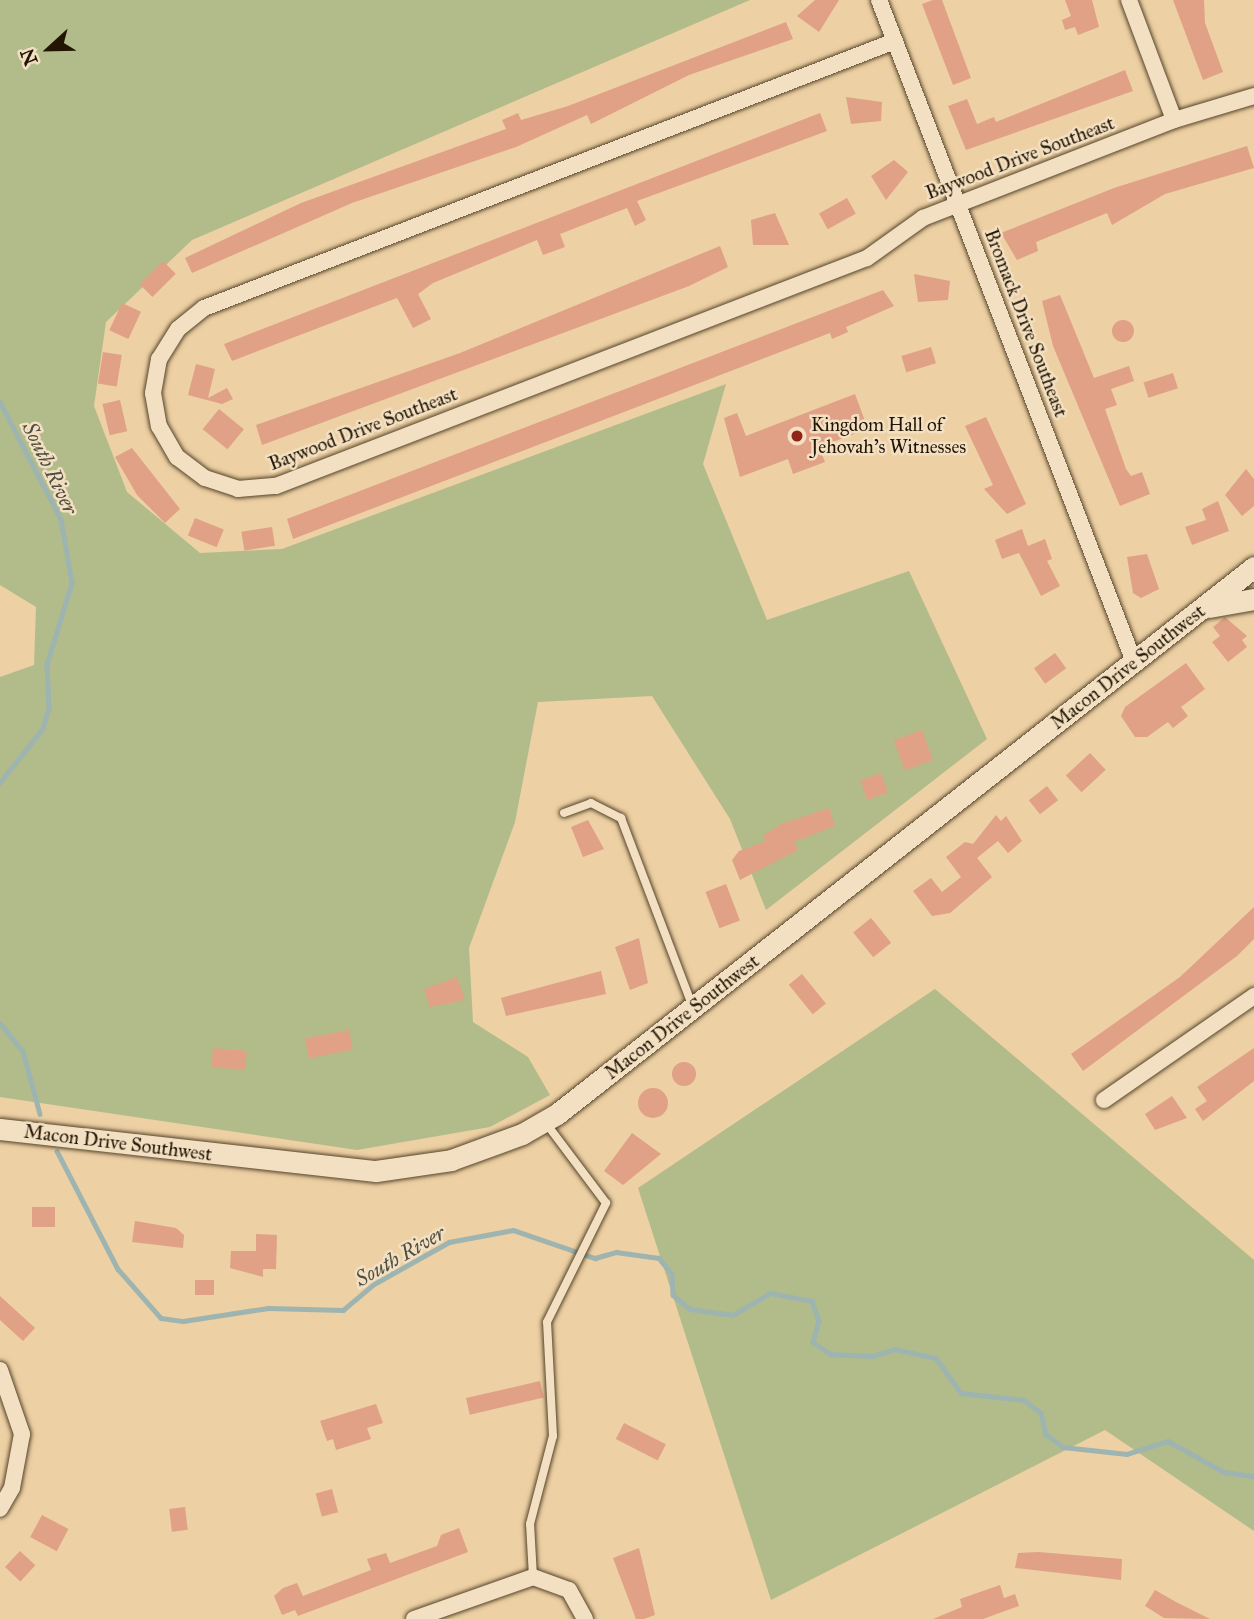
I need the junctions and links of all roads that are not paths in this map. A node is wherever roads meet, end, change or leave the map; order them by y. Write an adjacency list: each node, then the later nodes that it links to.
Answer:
1 (879, 0): 3 (street, Bromack Drive Southeast)
2 (1129, 0): 5 (street)
3 (895, 41): 6 (street, Bromack Drive Southeast); 6 (street, Baywood Drive Southeast)
4 (1254, 96): 5 (street, Baywood Drive Southeast)
5 (1174, 120): 6 (street, Baywood Drive Southeast)
6 (958, 205): 10 (street, Bromack Drive Southeast)
7 (1254, 567): 9 (street, Macon Drive Southwest)
8 (1254, 599): 9 (street)
9 (1203, 608): 10 (street, Macon Drive Southwest)
10 (1134, 662): 13 (street, Macon Drive Southwest)
11 (564, 813): 13 (lane)
12 (1254, 996): 14 (street)
13 (692, 1008): 15 (street, Macon Drive Southwest)
14 (1104, 1100)
15 (545, 1121): 16 (street, Macon Drive Southwest); 19 (lane)
16 (0, 1129)
17 (0, 1370): 18 (street)
18 (0, 1509)
19 (533, 1577): 20 (street); 21 (street)
20 (414, 1619)
21 (585, 1619)

